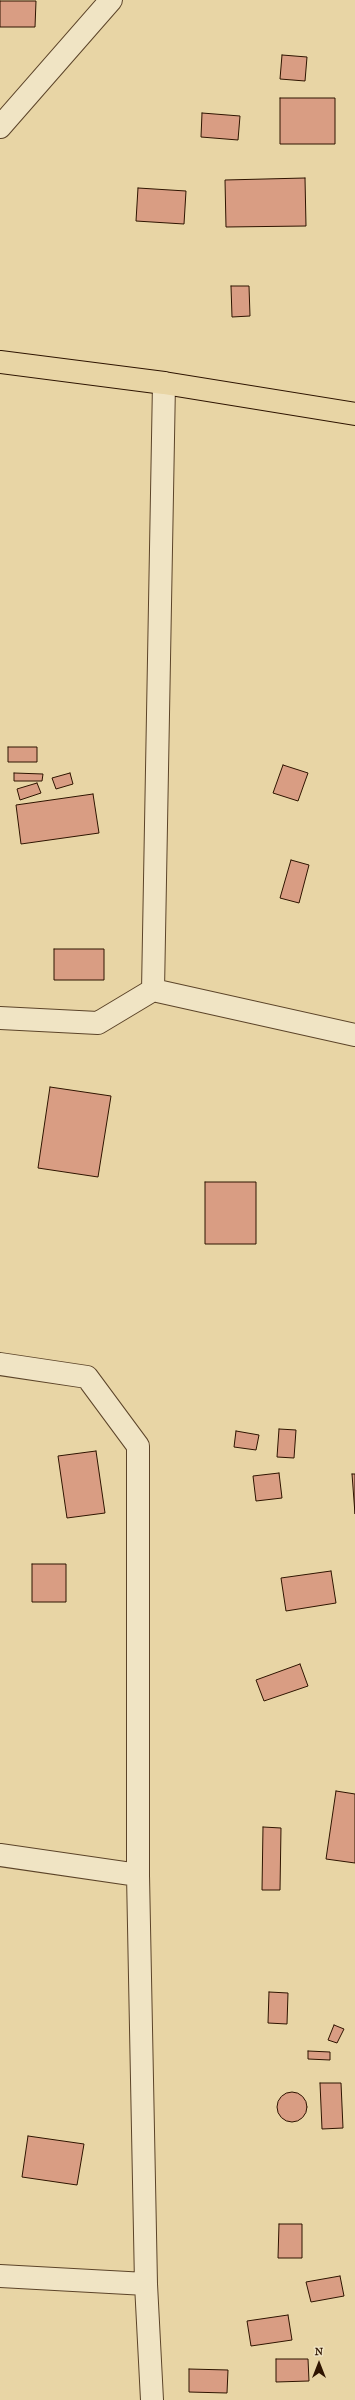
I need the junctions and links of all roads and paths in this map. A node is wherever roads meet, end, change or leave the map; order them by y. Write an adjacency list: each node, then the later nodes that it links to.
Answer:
1 (111, 0): 2 (street)
2 (0, 128)
3 (0, 362): 4 (main road)
4 (164, 383): 5 (main road); 6 (street)
5 (355, 414)
6 (153, 990): 7 (street); 8 (street)
7 (0, 1018)
8 (355, 1035)
9 (0, 1364): 11 (street)
10 (0, 1855): 11 (street)
11 (138, 1875): 13 (street)
12 (0, 2276): 13 (street)
13 (146, 2284): 14 (street)
14 (152, 2400)

